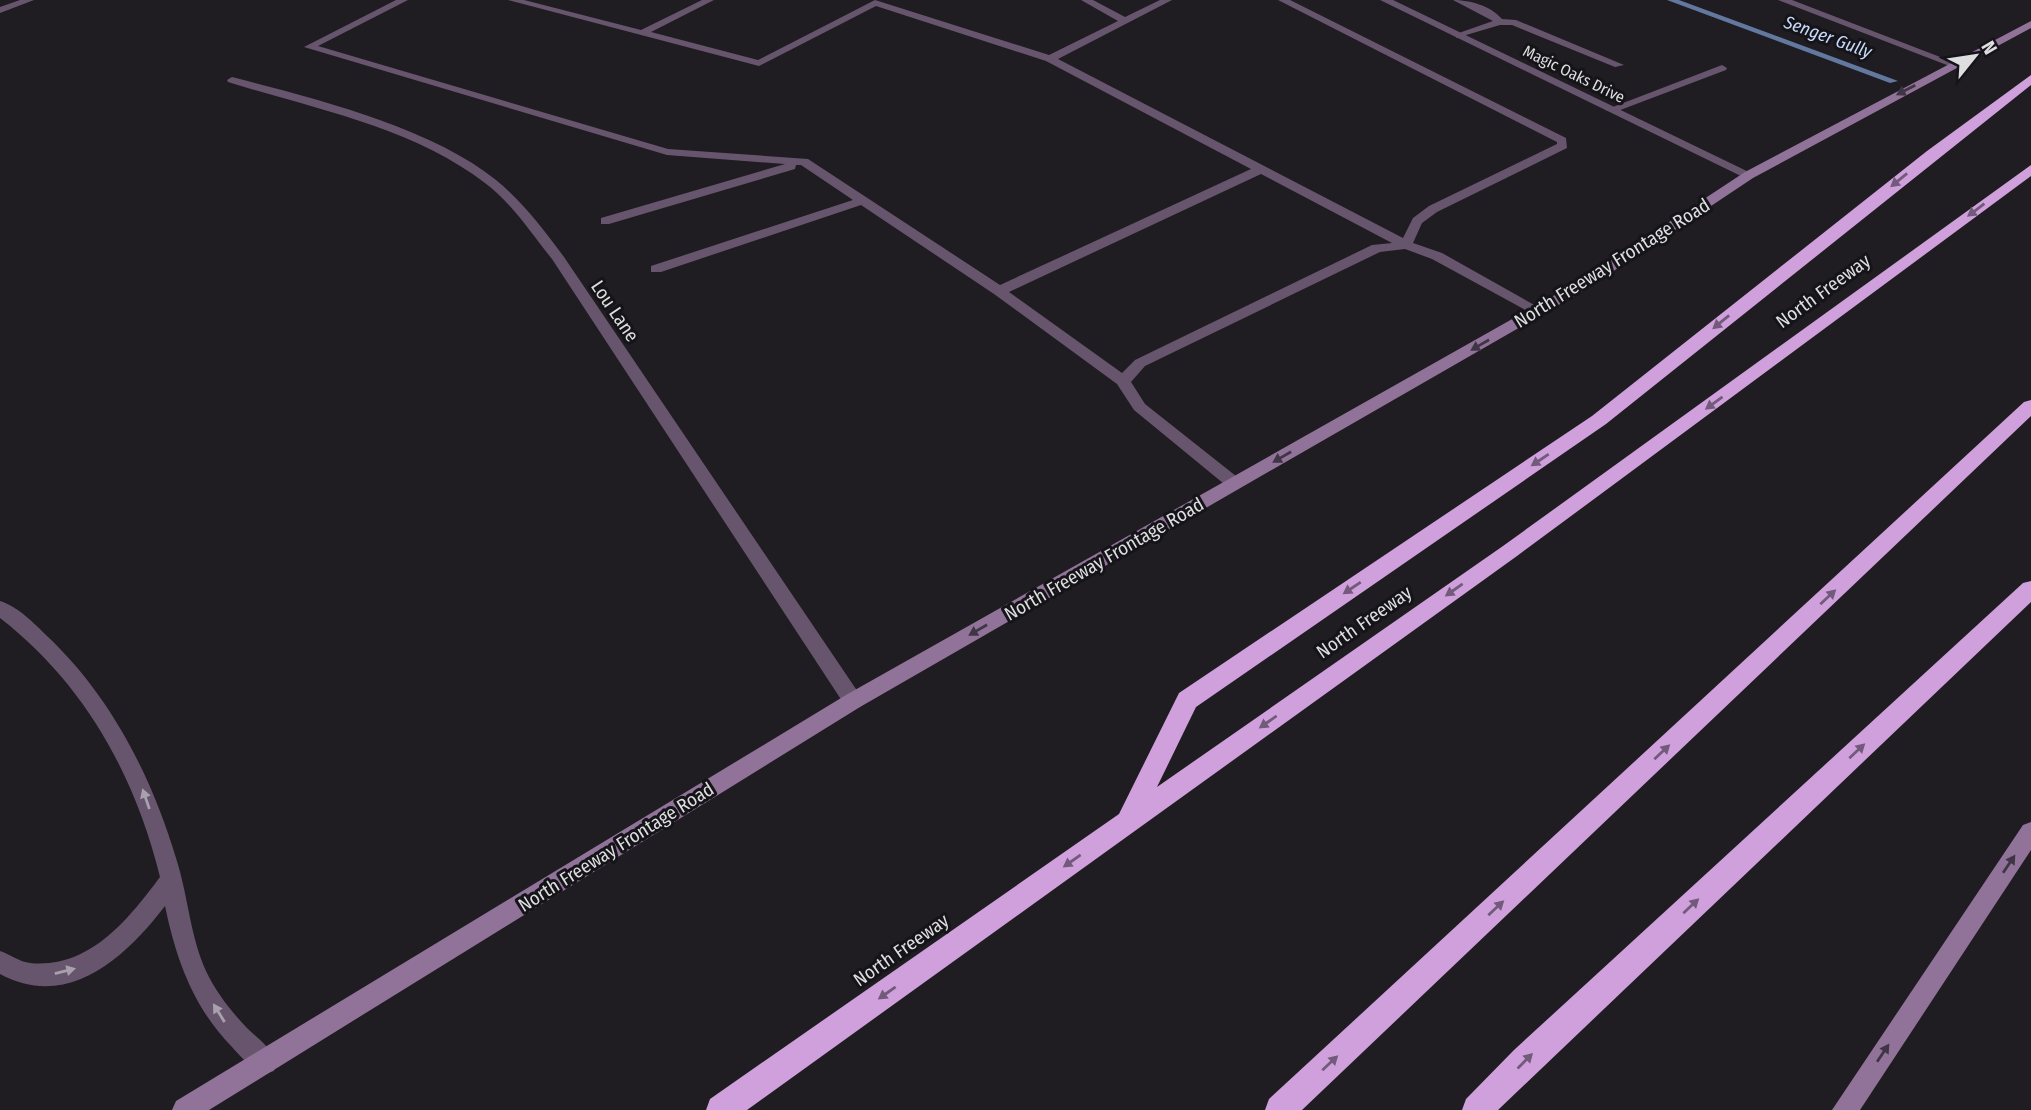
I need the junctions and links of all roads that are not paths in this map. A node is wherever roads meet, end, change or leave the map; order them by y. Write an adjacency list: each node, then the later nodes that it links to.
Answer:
1 (29, 0): 12 (street)
2 (403, 0): 25 (street)
3 (513, 0): 16 (street)
4 (709, 0): 16 (street)
5 (1086, 0): 13 (street)
6 (1167, 0): 13 (street)
7 (1283, 0): 31 (street)
8 (1385, 0): 17 (street, Magic Oaks Drive)
9 (1458, 0): 14 (street)
10 (1783, 0): 20 (street)
11 (877, 1): 16 (street); 18 (street)
12 (0, 10)
13 (1125, 22): 18 (street)
14 (1499, 22): 17 (street); 19 (street)
15 (2031, 24): 20 (main road, North Freeway Frontage Road)
16 (642, 33)
17 (1460, 36): 24 (street, Magic Oaks Drive)
18 (1050, 59): 26 (street)
19 (1619, 65)
20 (1956, 65): 28 (main road, North Freeway Frontage Road, one-way to 28)
21 (1722, 68): 24 (street)
22 (2031, 79): 41 (highway, one-way to 41)
23 (232, 80): 40 (street, Lou Lane)
24 (1611, 110): 28 (street, Magic Oaks Drive)
25 (804, 162): 29 (street); 30 (street)
26 (1261, 169): 31 (street); 33 (street)
27 (2031, 169): 41 (highway, North Freeway, one-way to 41)
28 (1749, 175): 34 (main road, North Freeway Frontage Road)
29 (864, 201): 32 (street); 33 (street)
30 (605, 221)
31 (1406, 245): 34 (street); 35 (street)
32 (656, 269)
33 (999, 290): 35 (street)
34 (1538, 311): 37 (main road, North Freeway Frontage Road, one-way to 37)
35 (1123, 381): 37 (street)
36 (2031, 406): 48 (highway, one-way to 36)
37 (1235, 484): 40 (main road, North Freeway Frontage Road, one-way to 40)
38 (2031, 589): 49 (highway, one-way to 38)
39 (0, 608): 43 (street, one-way to 39)
40 (853, 701): 45 (main road, North Freeway Frontage Road)
41 (1128, 821): 47 (highway, North Freeway, one-way to 47)
42 (2031, 832): 50 (main road, one-way to 42)
43 (171, 880): 44 (street, one-way to 43); 45 (street, one-way to 43)
44 (0, 962)
45 (265, 1062): 46 (main road, North Freeway Frontage Road)
46 (185, 1110)
47 (721, 1110)
48 (1280, 1110)
49 (1477, 1110)
50 (1844, 1110)

